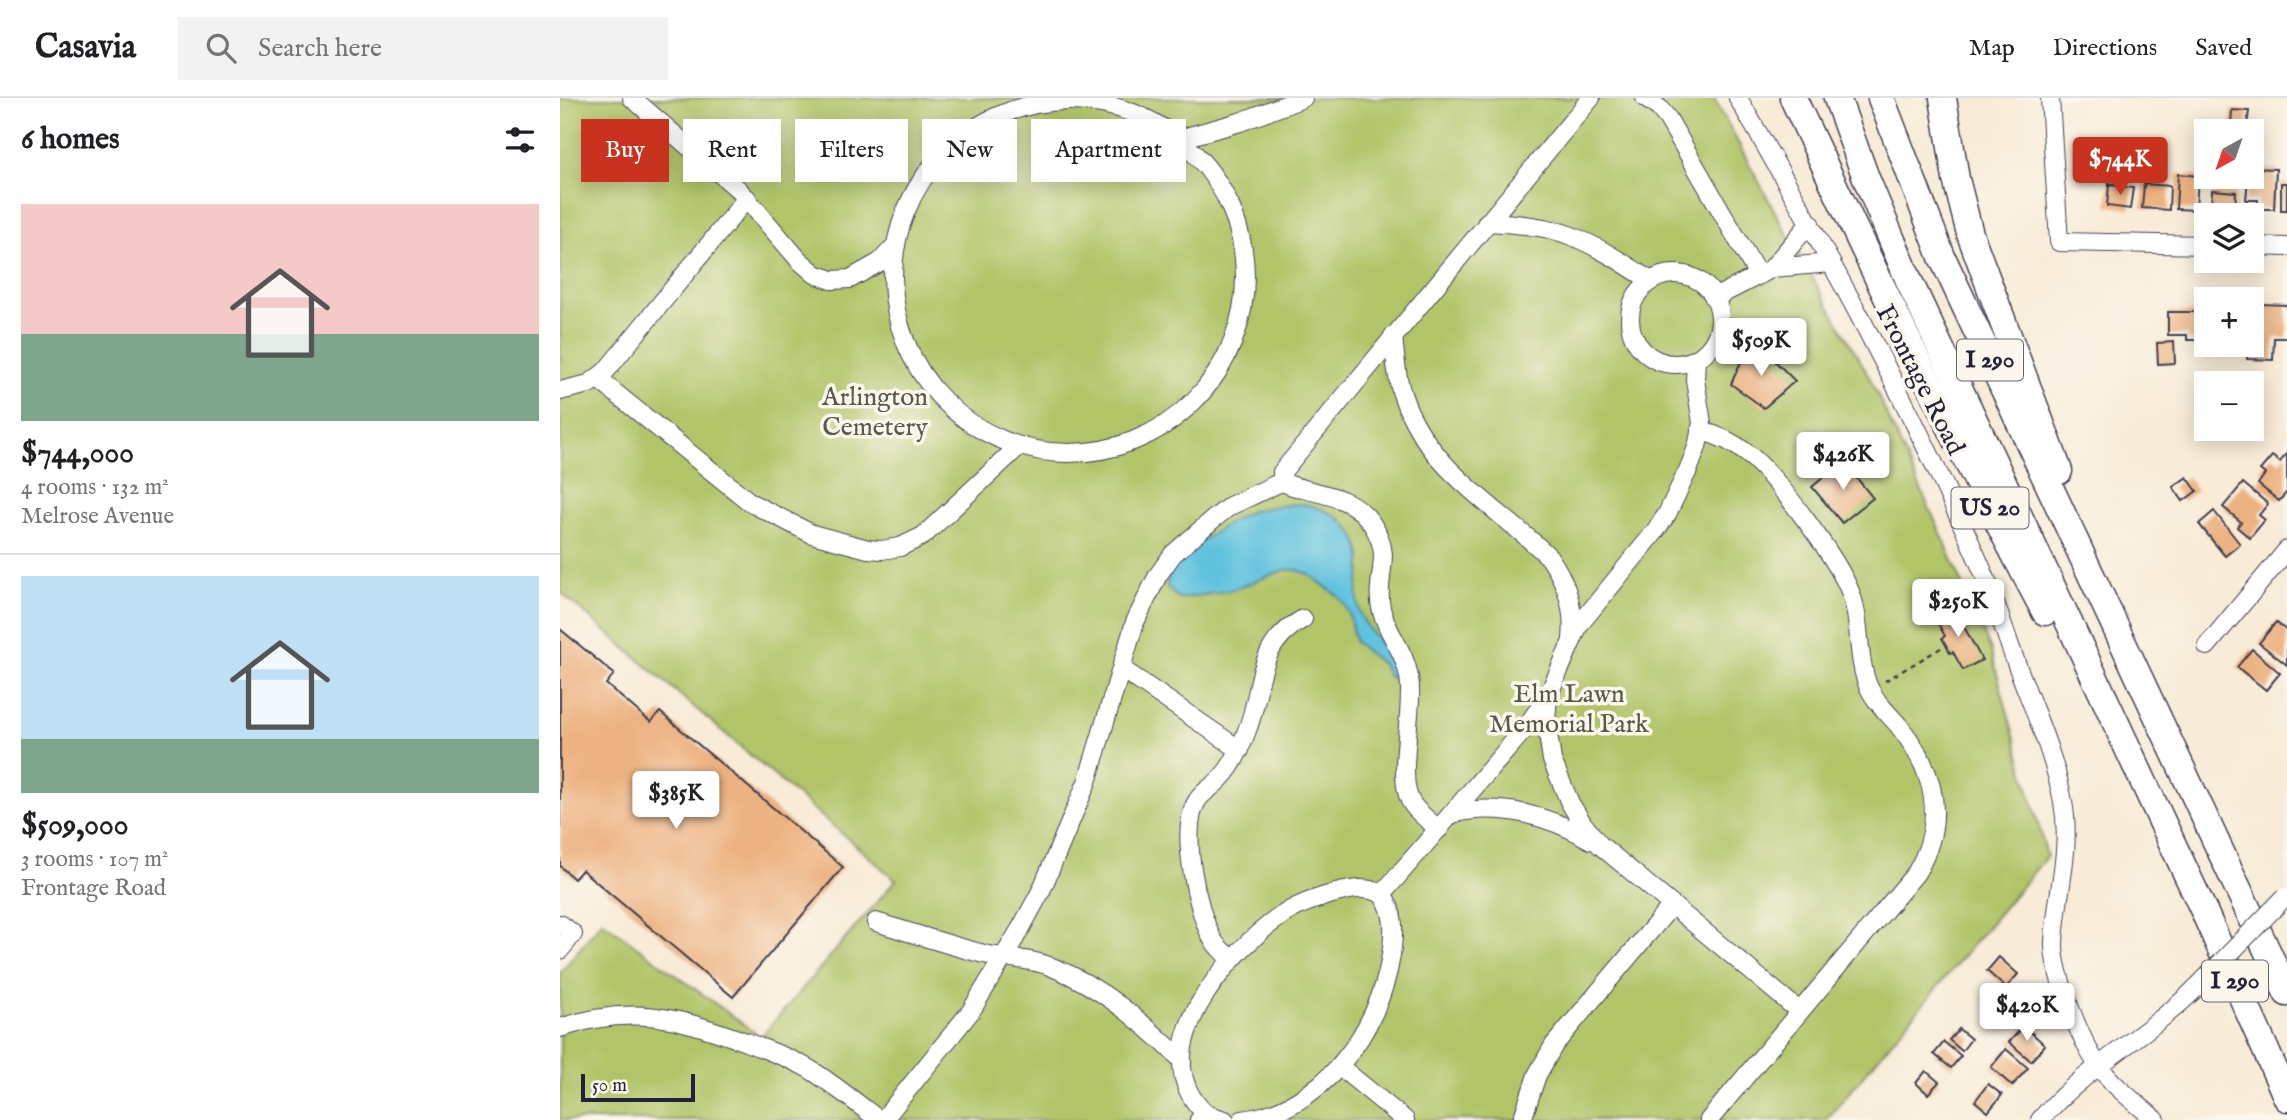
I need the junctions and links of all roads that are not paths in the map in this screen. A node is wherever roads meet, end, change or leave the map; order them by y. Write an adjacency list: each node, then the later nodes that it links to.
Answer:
1 (632, 98): 15 (street)
2 (1303, 98): 13 (street)
3 (1591, 98): 16 (street)
4 (1645, 98): 23 (street)
5 (1738, 98): 17 (street, Frontage Road)
6 (1793, 98): 47 (highway, US 20)
7 (1837, 98): 47 (highway, I 290)
8 (1881, 98): 34 (highway, I 290)
9 (1943, 98): 34 (highway, US 20)
10 (2049, 98): 19 (street)
11 (1054, 100): 12 (street); 18 (street)
12 (1145, 119)
13 (1186, 137)
14 (1186, 146): 31 (street)
15 (747, 198): 18 (street); 28 (street)
16 (1487, 222): 24 (street); 26 (street)
17 (1810, 223): 22 (street, Frontage Road); 23 (street)
18 (896, 245): 31 (street)
19 (2194, 245)
20 (2264, 246): 21 (street)
21 (2287, 247)
22 (1831, 262): 23 (street); 57 (street, Frontage Road)
23 (1765, 272): 25 (street)
24 (1651, 281): 25 (street); 27 (street)
25 (1714, 298): 27 (street)
26 (1392, 336): 32 (street); 36 (street)
27 (1696, 359): 30 (street)
28 (598, 379): 29 (street); 31 (street)
29 (560, 391)
30 (1700, 431): 36 (street); 54 (street)
31 (1019, 446)
32 (1283, 481): 38 (street); 42 (street)
33 (2287, 550): 37 (street)
34 (2113, 617): 53 (highway, I 290)
35 (1303, 620): 40 (street)
36 (1572, 638): 39 (street)
37 (2207, 646)
38 (1122, 669): 40 (street); 51 (street)
39 (1548, 696): 41 (street); 43 (street)
40 (1240, 750): 52 (street)
41 (1452, 814): 42 (street); 43 (street)
42 (1439, 830): 44 (street)
43 (1600, 845): 46 (street)
44 (1382, 894): 52 (street); 58 (street)
45 (2286, 895): 57 (street, bridge)
46 (1672, 905): 54 (street); 65 (street)
47 (2203, 909): 59 (highway, I 290)
48 (876, 922): 51 (street)
49 (560, 924): 50 (street)
50 (560, 950)
51 (1005, 956): 56 (street); 61 (street)
52 (1231, 960): 56 (street)
53 (2287, 993)
54 (1799, 1012): 66 (street)
55 (560, 1028): 61 (street)
56 (1182, 1060): 60 (street)
57 (2098, 1065): 67 (street); 68 (street, Frontage Road)
58 (1339, 1066): 63 (street); 64 (street)
59 (2287, 1098)
60 (1202, 1117): 62 (street)
61 (881, 1120)
62 (1225, 1120)
63 (1242, 1120)
64 (1405, 1120)
65 (1522, 1120)
66 (1709, 1120)
67 (2040, 1120)
68 (2156, 1120)

